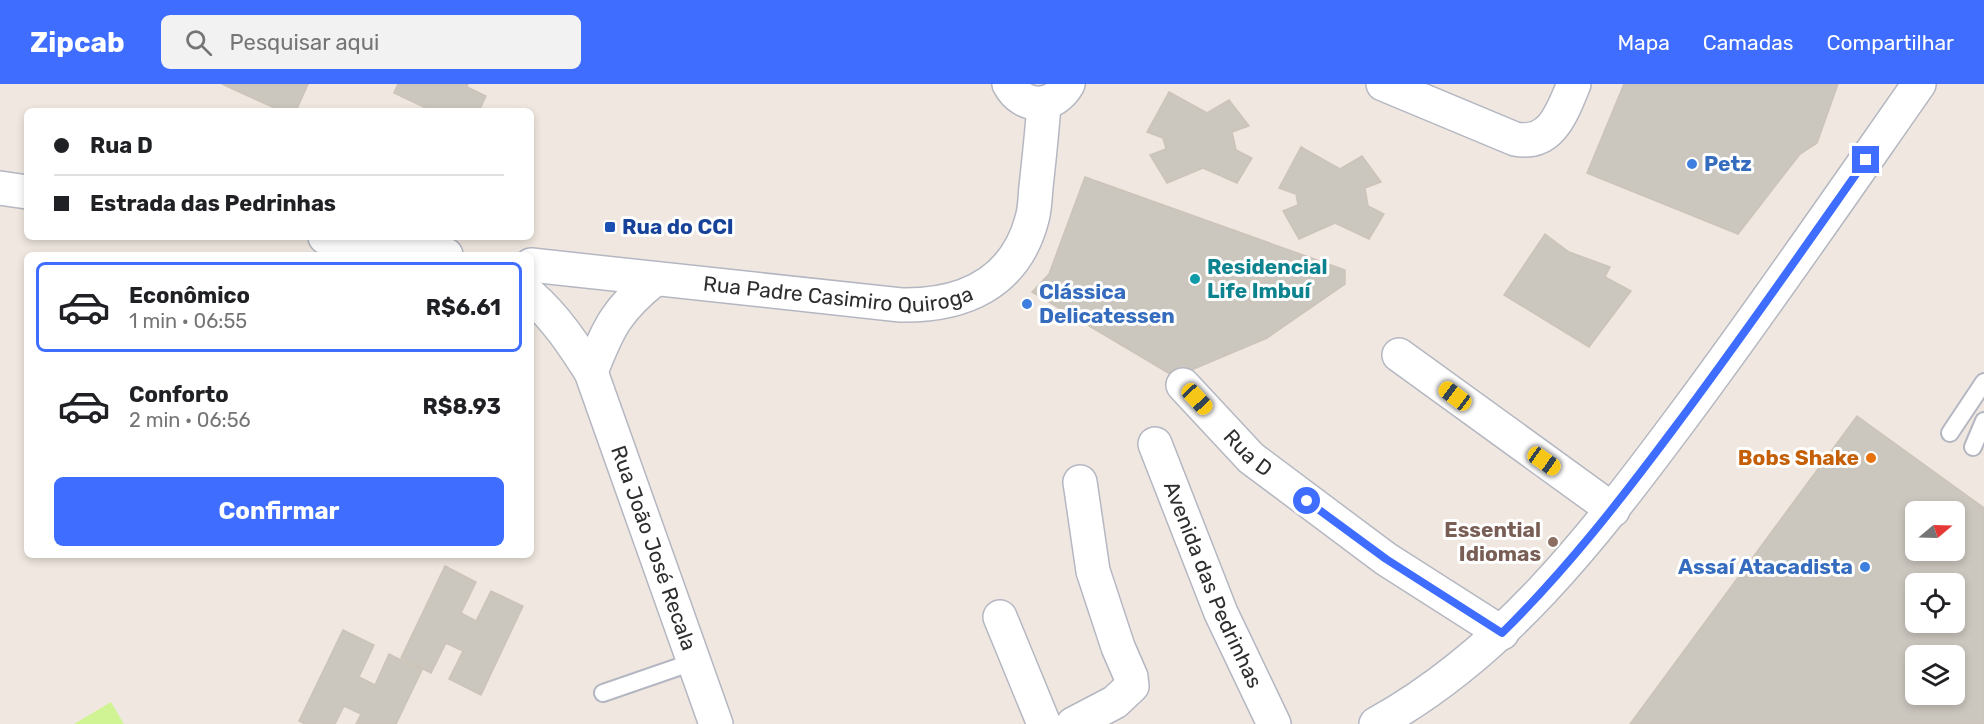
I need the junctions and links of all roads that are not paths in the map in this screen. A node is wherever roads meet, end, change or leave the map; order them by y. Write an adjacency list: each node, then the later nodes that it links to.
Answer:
1 (1383, 84): 4 (street)
2 (1574, 84): 4 (street)
3 (1919, 84): 22 (street)
4 (1426, 92)
5 (1036, 93): 11 (street, Rua Padre Casimiro Quiroga)
6 (0, 188): 7 (street)
7 (24, 192)
8 (345, 240): 9 (street)
9 (426, 252)
10 (534, 265): 11 (street, Rua Padre Casimiro Quiroga)
11 (655, 279): 14 (street)
12 (534, 299): 14 (street, Rua João José Recala)
13 (1399, 355): 22 (street)
14 (591, 372): 25 (street, Rua João José Recala)
15 (1984, 382): 18 (lane)
16 (1183, 385): 24 (street, Rua D)
17 (1984, 421): 20 (lane)
18 (1950, 432)
19 (1155, 444): 30 (street, Avenida das Pedrinhas)
20 (1972, 447)
21 (1080, 482): 29 (street)
22 (1613, 510): 24 (street)
23 (999, 617): 28 (street)
24 (1502, 633): 31 (street)
25 (693, 662): 26 (lane); 27 (street, Rua João José Recala)
26 (603, 693)
27 (716, 724)
28 (1044, 724)
29 (1072, 724)
30 (1274, 724)
31 (1376, 724)

